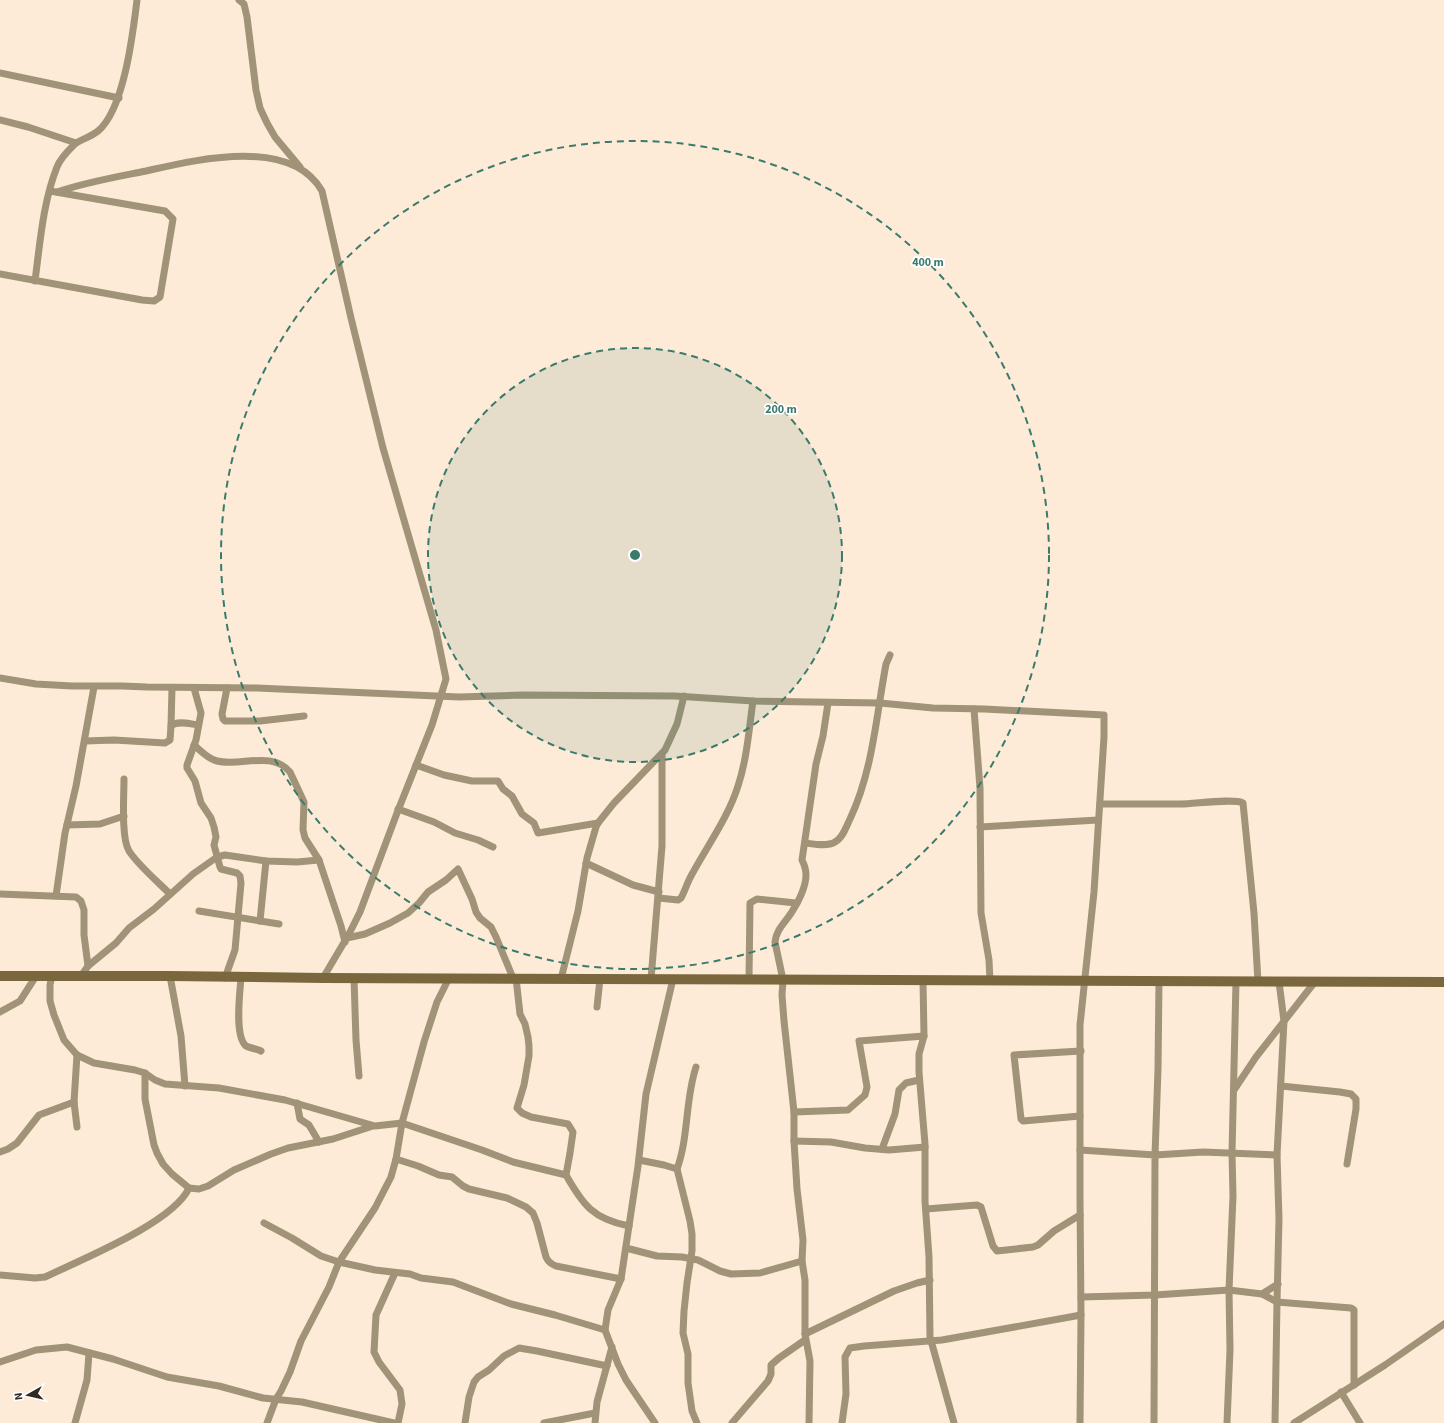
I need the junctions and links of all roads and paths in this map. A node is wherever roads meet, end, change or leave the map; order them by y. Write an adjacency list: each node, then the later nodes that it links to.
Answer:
1 (137, 0): 4 (street)
2 (239, 0): 7 (street)
3 (0, 73): 4 (street)
4 (119, 98): 6 (street)
5 (0, 120): 6 (street)
6 (76, 143): 8 (street)
7 (301, 168): 8 (street); 17 (street)
8 (53, 191): 10 (street); 10 (street)
9 (0, 274): 10 (street)
10 (35, 281)
11 (890, 655): 21 (street)
12 (0, 678): 13 (street)
13 (94, 687): 14 (street); 26 (street)
14 (172, 688): 15 (street); 25 (street)
15 (194, 688): 16 (street); 24 (street)
16 (227, 688): 17 (street); 23 (street)
17 (441, 696): 18 (street); 29 (street)
18 (684, 696): 19 (street); 28 (street)
19 (753, 701): 20 (street); 46 (street)
20 (828, 703): 21 (street); 38 (street)
21 (880, 704): 22 (street); 38 (street)
22 (974, 709): 31 (street); 37 (street)
23 (304, 716)
24 (198, 725): 25 (street); 27 (street)
25 (170, 726): 26 (street)
26 (85, 741): 36 (street)
27 (194, 746): 40 (street); 41 (street)
28 (662, 754): 35 (street); 46 (street)
29 (416, 765): 32 (street); 35 (street)
30 (124, 780): 33 (street)
31 (1100, 804): 34 (street); 77 (street)
32 (398, 809): 39 (street); 53 (street)
33 (124, 816): 36 (street); 45 (street)
34 (1098, 820): 37 (street); 75 (street)
35 (598, 823): 43 (street)
36 (67, 825): 47 (street)
37 (980, 827): 73 (street)
38 (805, 843): 48 (street)
39 (492, 847)
40 (217, 857): 42 (street); 45 (street); 50 (street)
41 (319, 860): 42 (street); 53 (street)
42 (266, 861): 51 (street)
43 (586, 863): 46 (street); 66 (street)
44 (0, 894): 47 (street)
45 (170, 894): 54 (street)
46 (659, 895): 68 (street)
47 (56, 896): 54 (street)
48 (796, 903): 70 (street); 71 (street)
49 (199, 911): 50 (street)
50 (238, 917): 51 (street); 60 (street)
51 (260, 921): 52 (street)
52 (279, 924)
53 (346, 940): 62 (street); 65 (street)
54 (88, 966): 58 (street)
55 (0, 976): 56 (main road)
56 (36, 976): 57 (main road); 82 (street)
57 (52, 976): 58 (main road); 87 (street)
58 (81, 976): 59 (main road)
59 (170, 976): 60 (main road); 92 (street)
60 (225, 978): 61 (main road)
61 (241, 978): 62 (main road); 85 (street)
62 (323, 978): 63 (main road)
63 (354, 978): 64 (main road); 90 (street)
64 (449, 978): 65 (main road); 99 (street)
65 (515, 978): 66 (main road); 115 (street)
66 (561, 979): 67 (main road)
67 (600, 979): 68 (main road); 81 (street)
68 (651, 979): 69 (main road)
69 (673, 979): 70 (main road); 112 (street)
70 (749, 979): 71 (main road)
71 (782, 980): 72 (main road); 97 (street)
72 (923, 980): 73 (main road); 84 (street)
73 (990, 980): 75 (main road)
74 (1159, 981): 75 (main road); 76 (main road); 109 (street)
75 (1084, 982): 86 (street)
76 (1236, 982): 77 (main road); 94 (street)
77 (1258, 982): 78 (main road)
78 (1279, 982): 80 (main road); 83 (street)
79 (1444, 982): 80 (main road)
80 (1314, 983): 83 (street)
81 (597, 1007)
82 (0, 1012)
83 (1284, 1021): 93 (street); 94 (street)
84 (924, 1036): 91 (street); 97 (street)
85 (261, 1051)
86 (1081, 1051): 98 (street); 98 (street)
87 (77, 1055): 89 (street); 95 (street)
88 (696, 1067): 114 (street)
89 (145, 1073): 92 (street); 116 (street)
90 (359, 1076)
91 (919, 1080): 104 (street); 105 (street)
92 (185, 1086): 96 (street)
93 (1281, 1086): 110 (street); 113 (street)
94 (1234, 1090): 108 (street)
95 (74, 1102): 101 (street); 107 (street)
96 (297, 1103): 100 (street); 103 (street)
97 (794, 1112): 102 (street)
98 (1080, 1116): 106 (street)
99 (402, 1123): 100 (street); 111 (street); 115 (street)
100 (375, 1126): 103 (street)
101 (78, 1127)
102 (794, 1141): 105 (street); 123 (street)
103 (319, 1142): 116 (street)
104 (925, 1147): 105 (street); 117 (street)
105 (882, 1149)
106 (1080, 1150): 109 (street); 118 (street)
107 (0, 1152)
108 (1232, 1153): 109 (street); 110 (street); 130 (street)
109 (1155, 1155): 132 (street)
110 (1277, 1155): 129 (street)
111 (396, 1159): 124 (street); 127 (street)
112 (639, 1160): 114 (street); 120 (street)
113 (1347, 1164)
114 (677, 1169): 122 (street)
115 (566, 1175): 120 (street)
116 (189, 1188): 126 (street)
117 (926, 1209): 118 (street); 128 (street)
118 (1080, 1215): 133 (street)
119 (264, 1223): 124 (street)
120 (629, 1226): 121 (street)
121 (626, 1248): 122 (street); 127 (street)
122 (690, 1258): 123 (street); 156 (street)
123 (802, 1261): 138 (street)
124 (339, 1262): 125 (street); 146 (street)
125 (395, 1273): 137 (street); 151 (street)
126 (0, 1275)
127 (621, 1279): 137 (street)
128 (930, 1280): 138 (street); 139 (street)
129 (1278, 1284): 131 (street); 134 (street)
130 (1229, 1290): 131 (street); 132 (street); 163 (street)
131 (1262, 1294): 134 (street)
132 (1155, 1295): 133 (street); 162 (street)
133 (1081, 1297): 135 (street)
134 (1277, 1302): 144 (street); 164 (street)
135 (1081, 1315): 139 (street); 161 (street)
136 (1444, 1324): 144 (street)
137 (605, 1330): 140 (street)
138 (805, 1337): 157 (street); 158 (street)
139 (931, 1342): 159 (street); 160 (street)
140 (612, 1347): 143 (street); 155 (street)
141 (89, 1352): 142 (street); 146 (street); 148 (street)
142 (0, 1362)
143 (606, 1366): 147 (street); 152 (street)
144 (1354, 1385): 145 (street)
145 (1341, 1392): 165 (street); 166 (street)
146 (276, 1399): 149 (street); 150 (street)
147 (595, 1413): 153 (street); 154 (street)
148 (75, 1423)
149 (267, 1423)
150 (394, 1423)
151 (398, 1423)
152 (465, 1423)
153 (544, 1423)
154 (595, 1423)
155 (655, 1423)
156 (697, 1423)
157 (732, 1423)
158 (809, 1423)
159 (842, 1423)
160 (954, 1423)
161 (1080, 1423)
162 (1154, 1423)
163 (1228, 1423)
164 (1276, 1423)
165 (1294, 1423)
166 (1360, 1423)

